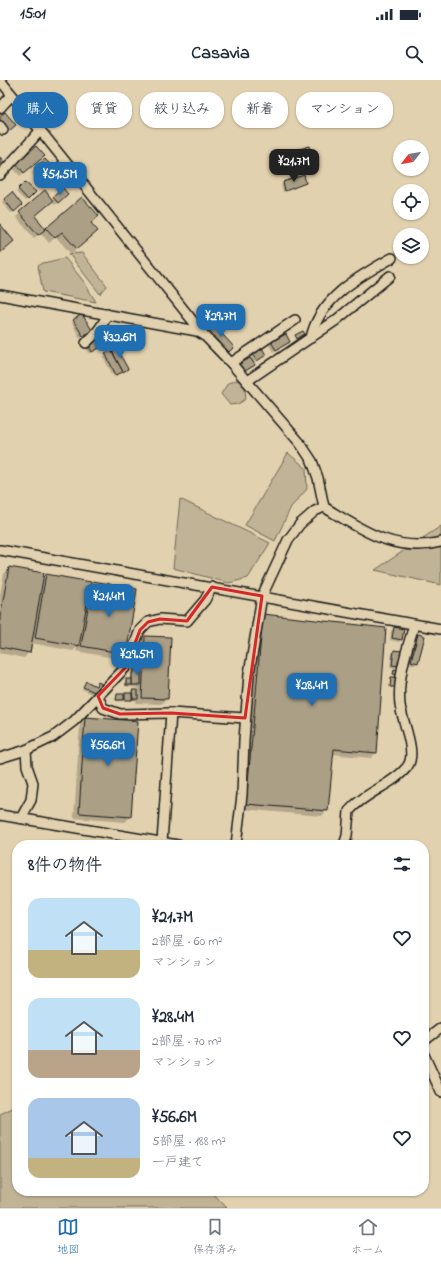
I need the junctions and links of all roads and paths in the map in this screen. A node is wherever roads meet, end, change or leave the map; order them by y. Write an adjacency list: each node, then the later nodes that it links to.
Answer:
1 (0, 80): 2 (street)
2 (12, 95): 3 (street)
3 (0, 108)
4 (38, 128): 5 (street)
5 (40, 131): 6 (street); 12 (street)
6 (0, 175)
7 (392, 258): 13 (street)
8 (390, 276): 13 (street)
9 (0, 295): 10 (street)
10 (108, 314): 12 (street); 14 (street)
11 (295, 320): 15 (street)
12 (204, 335): 15 (street)
13 (311, 338): 16 (street)
14 (86, 343)
15 (231, 363): 16 (street)
16 (247, 381): 17 (street)
17 (324, 506): 18 (street); 21 (street)
18 (441, 542)
19 (0, 550): 20 (street)
20 (212, 588): 21 (street); 24 (street)
21 (262, 596): 22 (street); 26 (street)
22 (414, 624): 23 (street); 34 (street)
23 (441, 629)
24 (98, 696): 25 (street); 27 (street)
25 (171, 713): 26 (street); 32 (street)
26 (246, 718): 33 (street)
27 (26, 750): 28 (street); 30 (street)
28 (0, 758)
29 (0, 815): 30 (street)
30 (21, 818): 31 (street)
31 (150, 840)
32 (162, 840)
33 (237, 840)
34 (346, 840)
35 (441, 1028): 36 (street)
36 (429, 1037)
37 (429, 1067): 38 (street)
38 (441, 1092)

